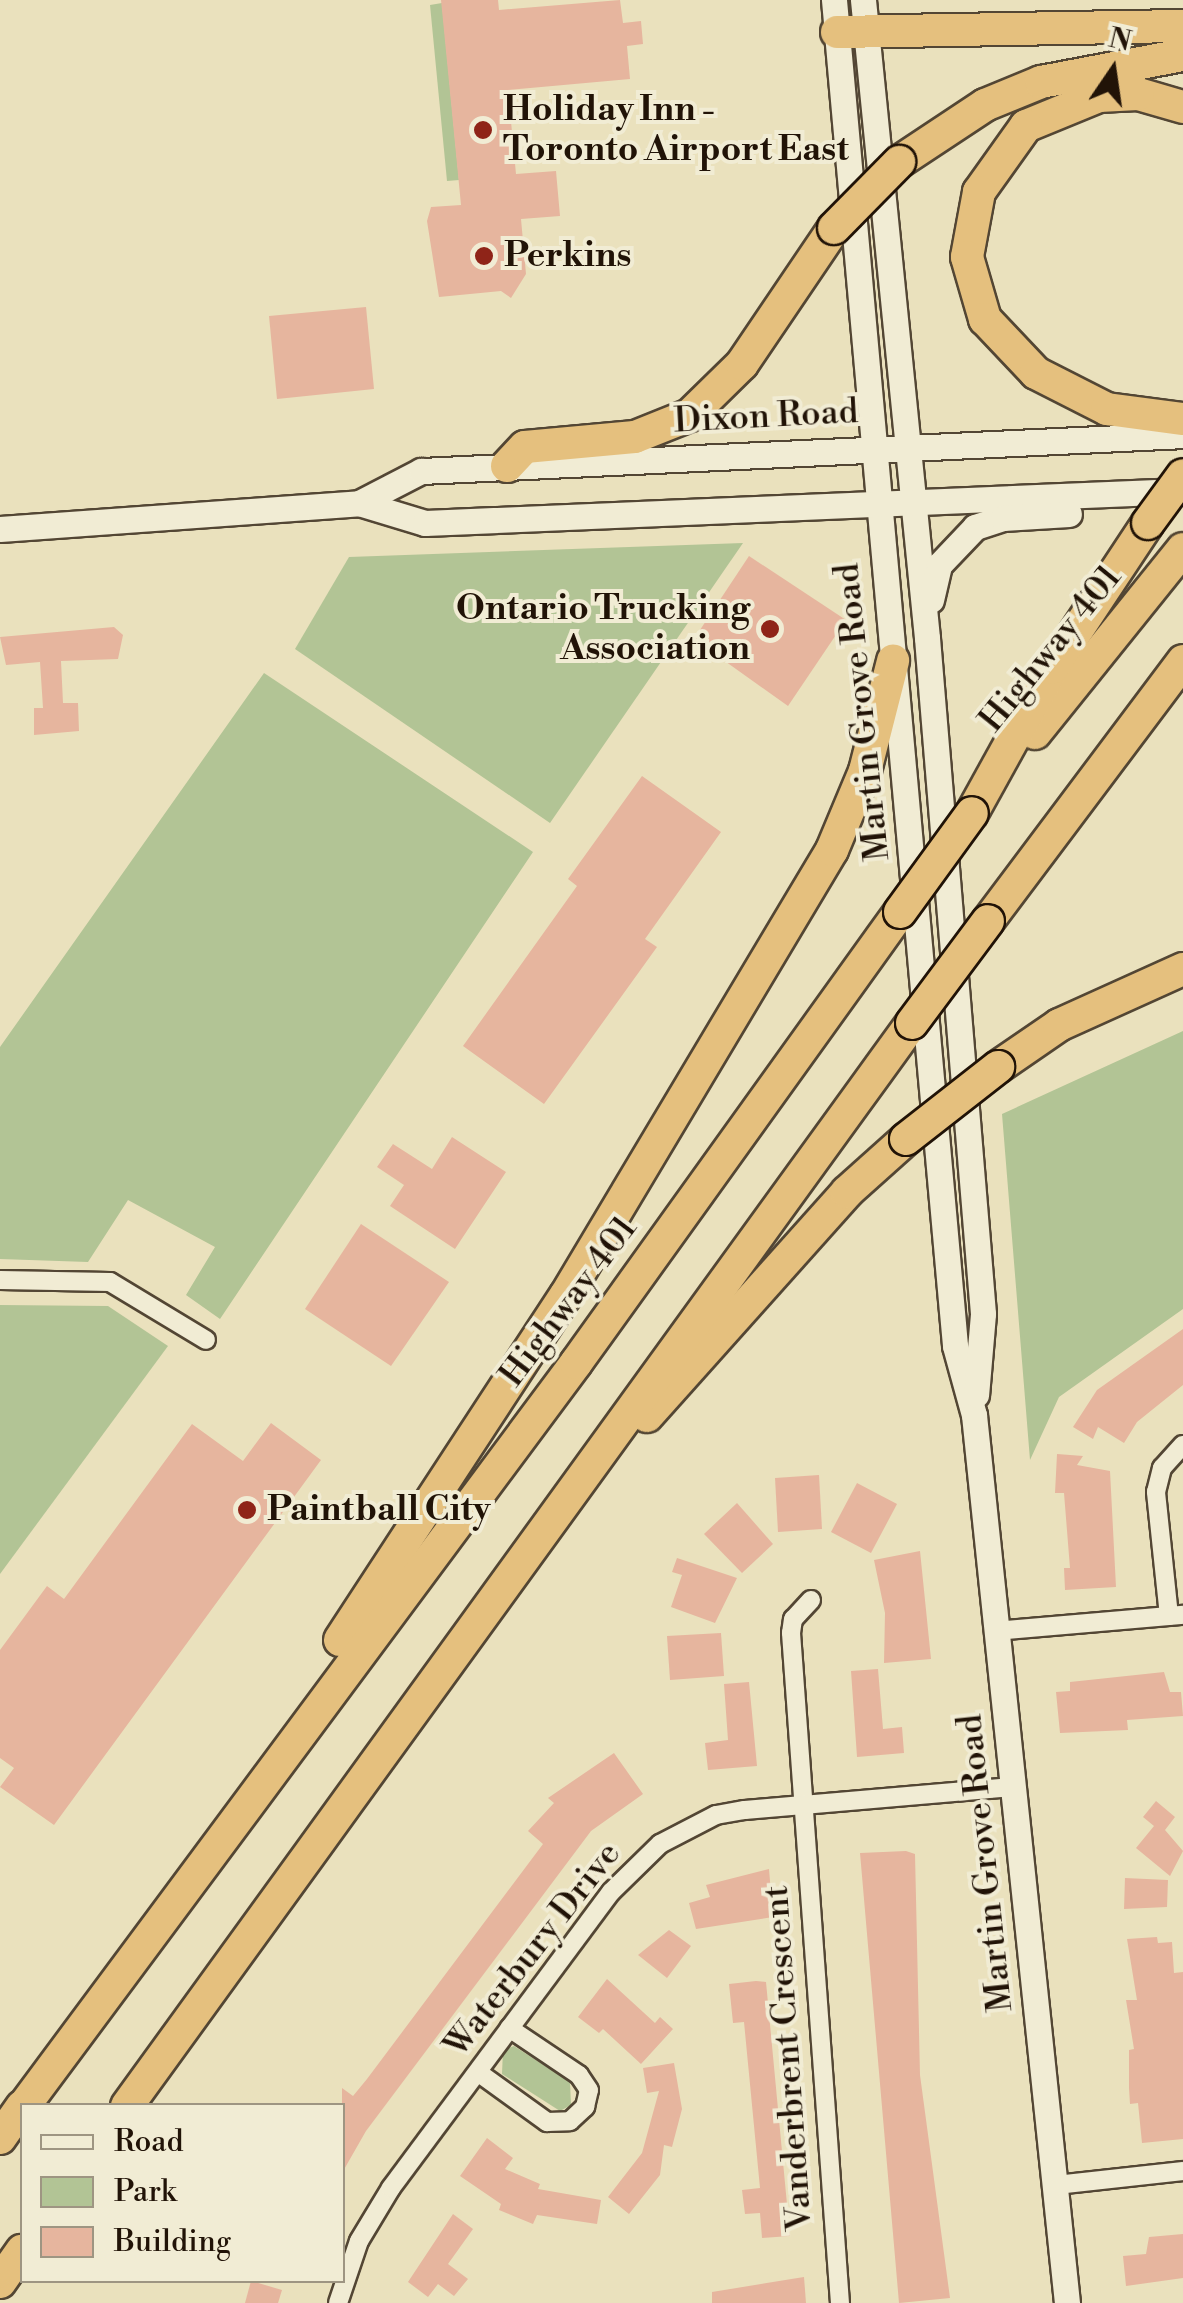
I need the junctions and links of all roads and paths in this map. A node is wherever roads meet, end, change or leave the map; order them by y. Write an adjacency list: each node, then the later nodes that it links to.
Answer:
1 (850, 16): 2 (highway); 7 (main road, Martin Grove Road); 8 (main road, Martin Grove Road)
2 (1183, 26)
3 (1183, 55): 9 (highway, bridge)
4 (1183, 107): 5 (highway)
5 (1183, 419)
6 (1183, 434): 7 (main road, Dixon Road)
7 (909, 446): 8 (main road, Dixon Road); 14 (main road, Martin Grove Road)
8 (872, 447): 9 (main road, Dixon Road); 15 (main road, Martin Grove Road)
9 (507, 466): 13 (main road, Dixon Road)
10 (1183, 475): 21 (highway, bridge)
11 (1183, 491): 12 (main road, Dixon Road)
12 (1123, 494): 14 (main road, Dixon Road); 18 (main road)
13 (359, 502): 15 (main road, Dixon Road); 16 (main road, Dixon Road)
14 (914, 503): 15 (main road, Dixon Road); 18 (main road, Martin Grove Road)
15 (877, 504): 19 (main road, Martin Grove Road)
16 (0, 529)
17 (1183, 549): 21 (highway, Highway 401)
18 (927, 638): 25 (main road, Martin Grove Road)
19 (893, 660): 25 (main road, Martin Grove Road); 33 (highway)
20 (1183, 661): 27 (highway, bridge)
21 (972, 813): 33 (highway, Highway 401, bridge)
22 (1183, 969): 27 (highway, bridge)
23 (0, 1280): 24 (street)
24 (206, 1340)
25 (974, 1416): 30 (main road, Martin Grove Road)
26 (1183, 1445): 29 (street)
27 (582, 1478): 37 (highway)
28 (812, 1600): 32 (street, Vanderbrent Crescent)
29 (1176, 1616): 30 (street)
30 (995, 1631): 31 (main road, Martin Grove Road)
31 (1012, 1788): 32 (street, Waterbury Drive); 41 (main road, Martin Grove Road)
32 (805, 1807): 34 (street, Waterbury Drive); 45 (street, Vanderbrent Crescent)
33 (215, 1845): 36 (highway, Highway 401)
34 (509, 2028): 35 (street, Waterbury Drive); 35 (street)
35 (479, 2073): 44 (street, Waterbury Drive)
36 (25, 2103)
37 (129, 2103)
38 (20, 2110): 39 (highway, Highway 401)
39 (0, 2138)
40 (1183, 2172): 41 (street)
41 (1056, 2185): 46 (main road, Martin Grove Road)
42 (20, 2254): 43 (highway)
43 (0, 2282)
44 (338, 2303)
45 (840, 2303)
46 (1067, 2303)

